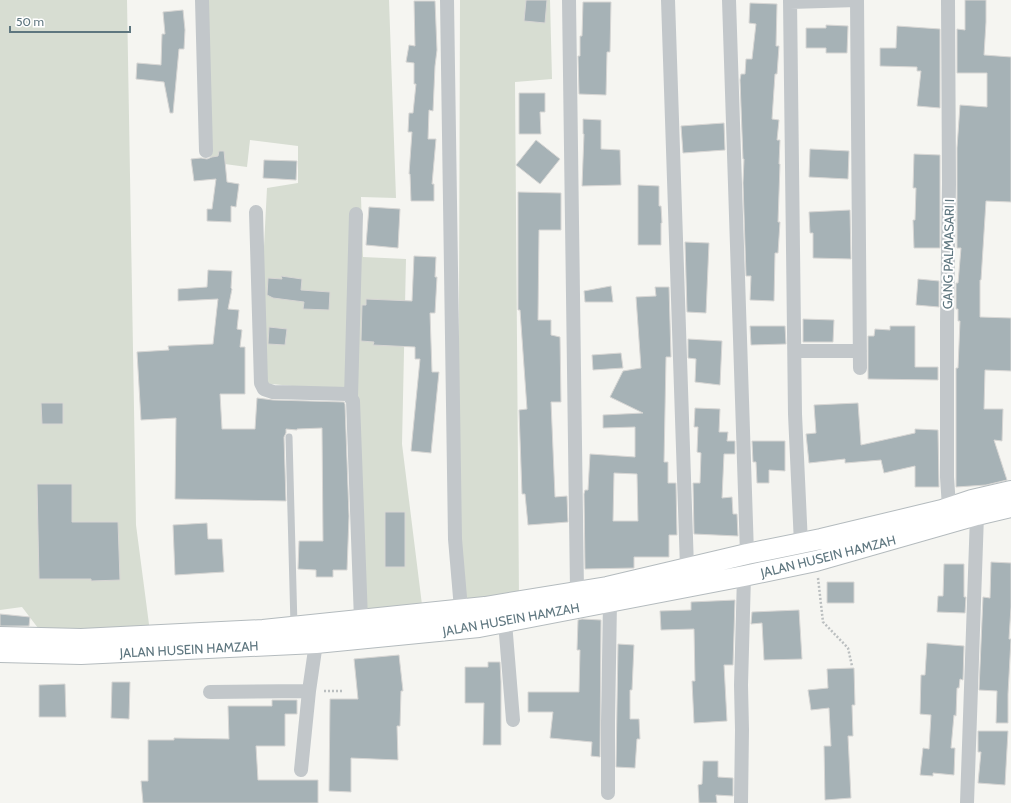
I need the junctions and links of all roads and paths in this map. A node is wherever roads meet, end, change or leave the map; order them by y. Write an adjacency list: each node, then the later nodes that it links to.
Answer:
1 (202, 0): 9 (street)
2 (448, 0): 29 (street)
3 (569, 0): 27 (street)
4 (668, 0): 25 (street)
5 (729, 0): 23 (street)
6 (857, 0): 8 (street); 13 (street)
7 (948, 0): 18 (street, GANG PALMASARI I)
8 (790, 1): 12 (street)
9 (206, 151)
10 (256, 212): 15 (street)
11 (356, 214): 15 (street)
12 (795, 351): 13 (street); 22 (street)
13 (860, 351): 14 (street)
14 (860, 368)
15 (351, 397): 32 (street)
16 (289, 437): 31 (lane)
17 (1011, 491): 18 (street, JALAN HUSEIN HAMZAH)
18 (949, 507): 21 (street, JALAN HUSEIN HAMZAH)
19 (1011, 507): 20 (street, JALAN HUSEIN HAMZAH)
20 (977, 515): 24 (street, JALAN HUSEIN HAMZAH); 44 (street)
21 (821, 539): 22 (street, JALAN HUSEIN HAMZAH); 24 (street)
22 (801, 544): 23 (street, JALAN HUSEIN HAMZAH)
23 (748, 554): 25 (street, JALAN HUSEIN HAMZAH)
24 (821, 560): 26 (street, JALAN HUSEIN HAMZAH); 36 (path)
25 (687, 568): 27 (street, JALAN HUSEIN HAMZAH)
26 (744, 576): 28 (street, JALAN HUSEIN HAMZAH); 43 (street)
27 (577, 591): 29 (street, JALAN HUSEIN HAMZAH)
28 (610, 602): 30 (street, JALAN HUSEIN HAMZAH); 42 (street)
29 (461, 609): 32 (street, JALAN HUSEIN HAMZAH)
30 (505, 622): 32 (street, JALAN HUSEIN HAMZAH); 40 (street)
31 (294, 626): 32 (street, JALAN HUSEIN HAMZAH); 33 (street, JALAN HUSEIN HAMZAH)
32 (362, 629): 34 (street, JALAN HUSEIN HAMZAH)
33 (0, 637)
34 (316, 643): 35 (street, JALAN HUSEIN HAMZAH); 37 (street)
35 (0, 652)
36 (852, 666)
37 (309, 691): 38 (path); 39 (street); 41 (street)
38 (343, 691)
39 (210, 692)
40 (513, 720)
41 (301, 770)
42 (608, 793)
43 (741, 803)
44 (967, 803)

